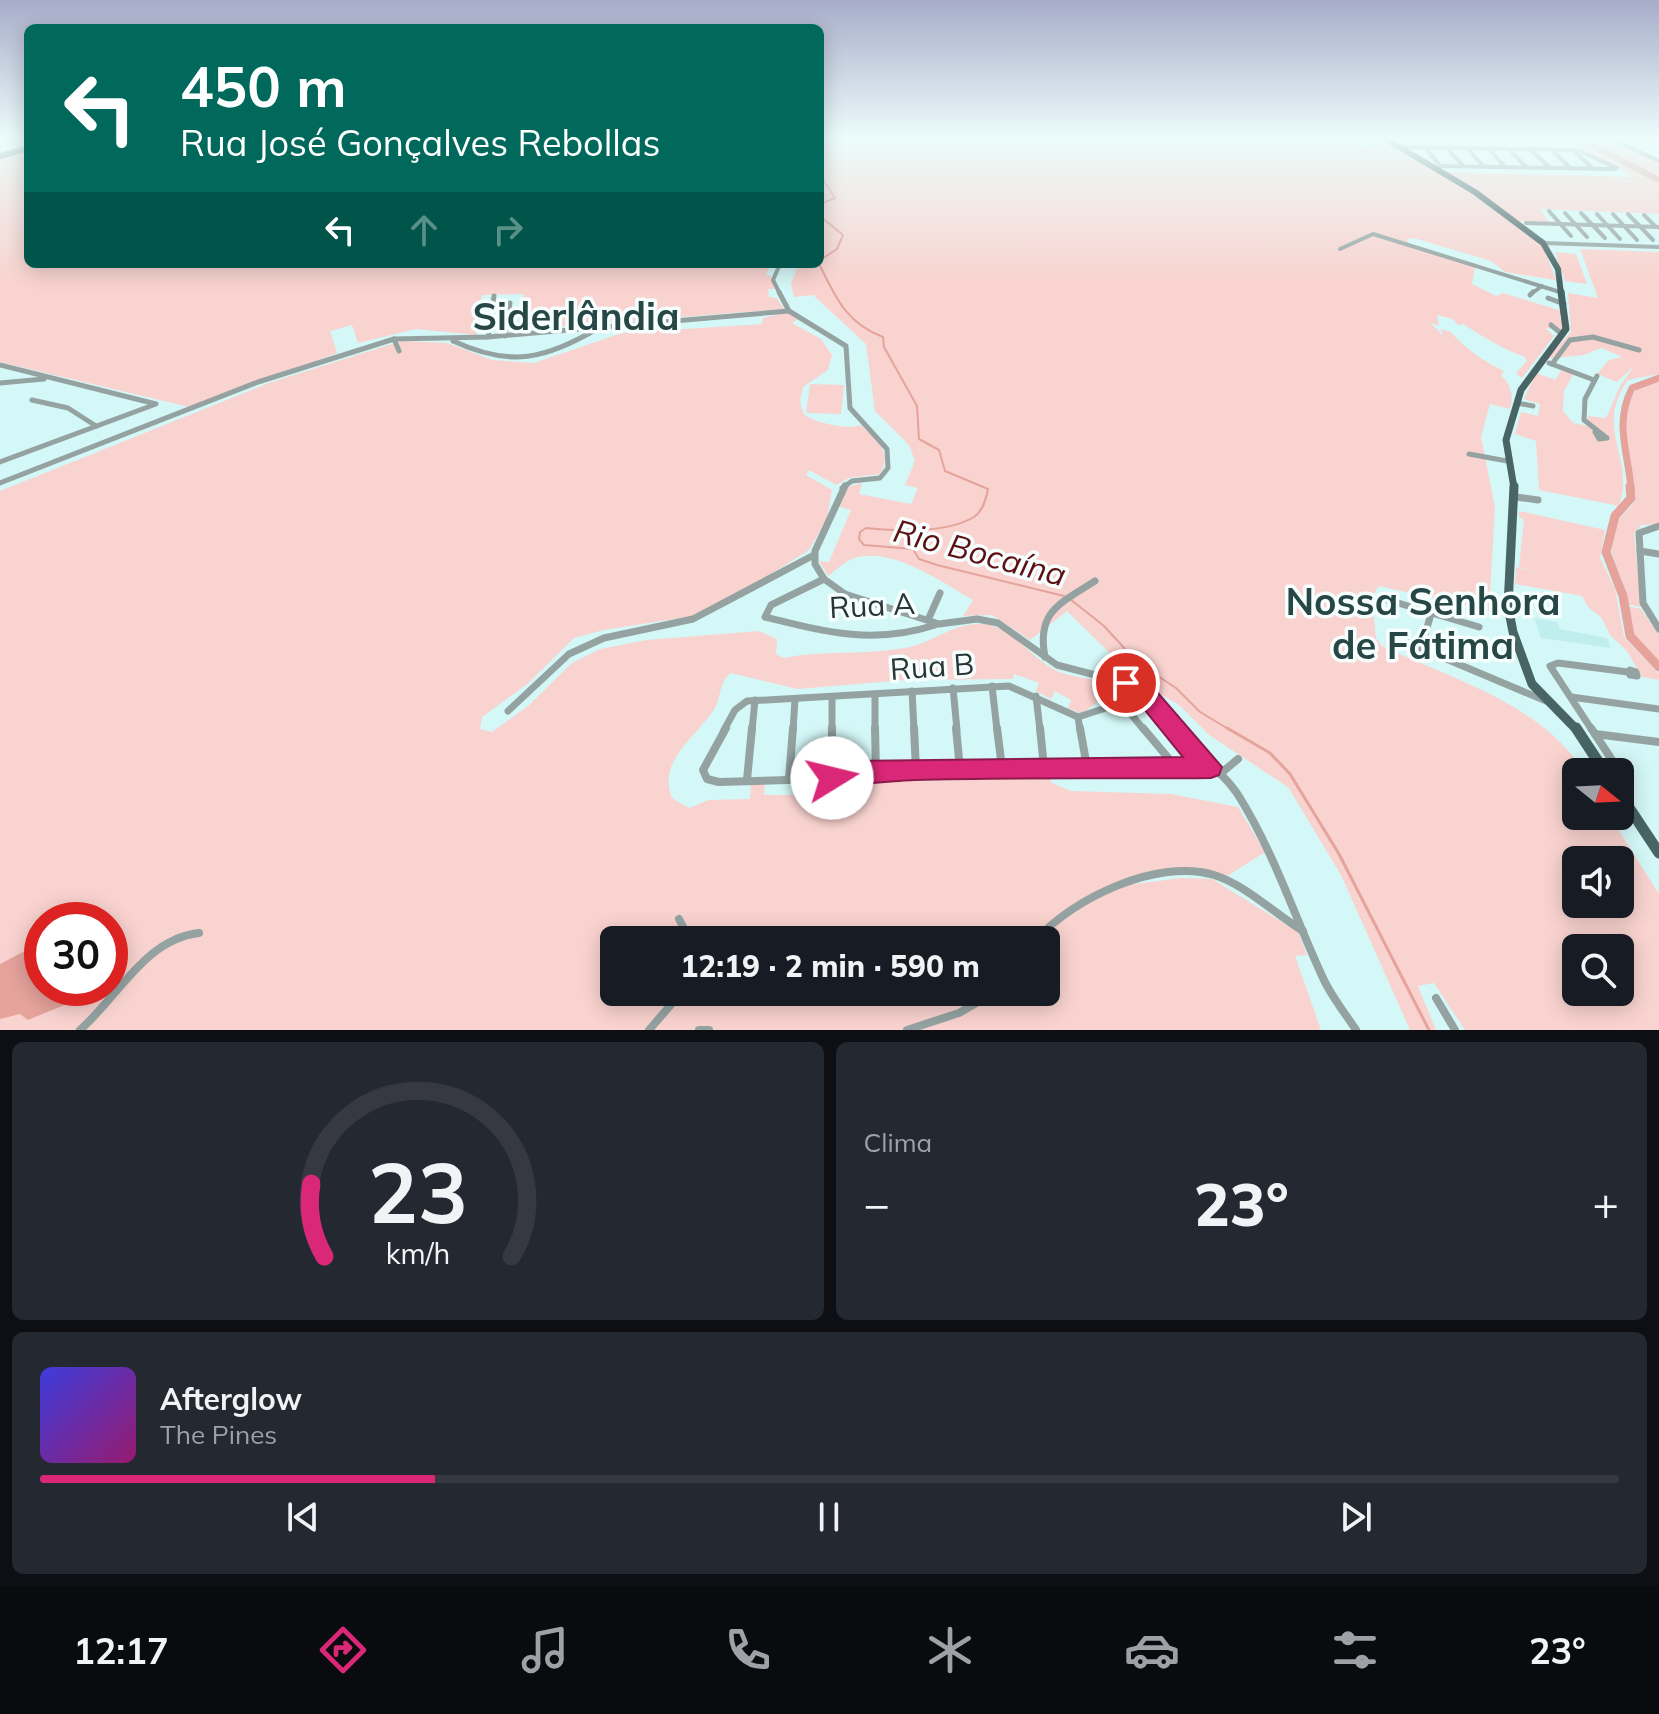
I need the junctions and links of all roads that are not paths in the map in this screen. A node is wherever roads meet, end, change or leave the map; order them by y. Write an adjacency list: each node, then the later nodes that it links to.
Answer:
1 (1467, 186): 9 (main road)
2 (1549, 211): 10 (street)
3 (1565, 213): 11 (street)
4 (1581, 213): 12 (street)
5 (1597, 214): 13 (street)
6 (1613, 214): 14 (street)
7 (1628, 214): 15 (street)
8 (1644, 215): 16 (street)
9 (1521, 223): 10 (street); 23 (main road)
10 (1560, 224): 11 (street); 17 (street)
11 (1576, 224): 12 (street); 18 (street)
12 (1592, 225): 13 (street); 19 (street)
13 (1608, 225): 14 (street); 20 (street)
14 (1624, 226): 15 (street); 21 (street)
15 (1640, 227): 16 (street); 22 (street)
16 (1658, 228)
17 (1571, 236)
18 (1587, 237)
19 (1605, 238)
20 (1620, 239)
21 (1637, 240)
22 (1653, 240)
23 (1543, 243): 24 (street); 28 (main road)
24 (1659, 247)
25 (1340, 249): 27 (street)
26 (778, 268): 34 (street)
27 (1542, 286): 28 (street); 29 (street)
28 (1563, 293): 33 (main road)
29 (1530, 295)
30 (494, 296): 39 (street)
31 (1548, 298): 33 (street)
32 (510, 303): 38 (street)
33 (1565, 304): 37 (main road)
34 (789, 311): 36 (street); 64 (street)
35 (1551, 325): 37 (street)
36 (601, 327): 38 (street); 41 (street)
37 (1563, 335): 44 (main road)
38 (505, 336): 39 (street)
39 (488, 337): 41 (street)
40 (394, 339): 41 (street); 43 (street); 54 (street)
41 (450, 339)
42 (1639, 350): 45 (street)
43 (399, 351)
44 (1542, 360): 45 (street); 50 (main road)
45 (1552, 364): 53 (street)
46 (2, 367): 47 (street)
47 (55, 380): 48 (street); 52 (street)
48 (0, 383)
49 (32, 400): 52 (street)
50 (1517, 403): 51 (street); 56 (main road)
51 (1533, 406)
52 (98, 426): 54 (street); 57 (street)
53 (1595, 432)
54 (109, 441): 58 (street)
55 (1469, 454): 56 (street)
56 (1507, 461): 59 (main road)
57 (0, 462)
58 (0, 483)
59 (1516, 497): 60 (street); 91 (main road)
60 (1538, 500)
61 (1659, 526): 62 (street)
62 (1640, 551): 63 (street); 76 (street)
63 (1659, 554)
64 (814, 555): 65 (street); 93 (street)
65 (824, 579): 67 (street); 68 (street)
66 (1095, 581): 80 (street)
67 (809, 585): 68 (street); 77 (street, Rua A)
68 (839, 591): 72 (street)
69 (940, 593): 73 (street)
70 (1388, 600): 71 (street)
71 (1431, 614): 75 (street); 79 (street)
72 (919, 617): 73 (street); 77 (street)
73 (928, 620): 74 (street)
74 (939, 624): 77 (street, Rua A); 80 (street)
75 (1479, 627)
76 (1659, 629)
77 (919, 630)
78 (1394, 637): 79 (street)
79 (1421, 648): 91 (street)
80 (1045, 657): 103 (street)
81 (1628, 672): 88 (street)
82 (992, 686): 83 (street, Rua B); 86 (street, Rua B); 104 (street)
83 (953, 688): 84 (street, Rua B); 106 (street)
84 (912, 691): 85 (street, Rua B); 105 (street)
85 (875, 694): 87 (street, Rua B); 107 (street)
86 (1036, 696): 94 (street, Rua B); 101 (street)
87 (832, 697): 89 (street, Rua B); 109 (street)
88 (1570, 697): 92 (street); 95 (street)
89 (795, 699): 90 (street, Rua B); 110 (street)
90 (755, 700): 111 (street); 111 (street)
91 (1549, 702): 97 (main road)
92 (1659, 709)
93 (508, 711)
94 (1078, 717): 100 (street); 102 (street)
95 (1595, 734): 96 (street); 98 (street)
96 (1659, 742)
97 (1596, 758)
98 (1611, 758)
99 (1238, 759): 108 (street)
100 (1175, 766): 102 (street); 103 (street)
101 (1044, 767): 102 (street); 104 (street)
102 (1087, 767)
103 (1211, 767): 108 (street)
104 (1002, 768): 106 (street)
105 (916, 769): 106 (street); 107 (street)
106 (960, 769)
107 (876, 771): 109 (street)
108 (1220, 774): 117 (street)
109 (832, 778): 110 (street)
110 (789, 779): 111 (street)
111 (747, 780)
112 (1634, 815): 113 (main road)
113 (1659, 853)
114 (679, 919): 115 (street)
115 (683, 926)
116 (1051, 926): 117 (street)
117 (1303, 931): 125 (street)
118 (199, 933): 122 (street)
119 (1436, 998): 126 (street)
120 (670, 1006): 123 (street)
121 (971, 1006): 124 (street)
122 (80, 1030)
123 (649, 1030)
124 (907, 1030)
125 (1356, 1030)
126 (1455, 1030)

